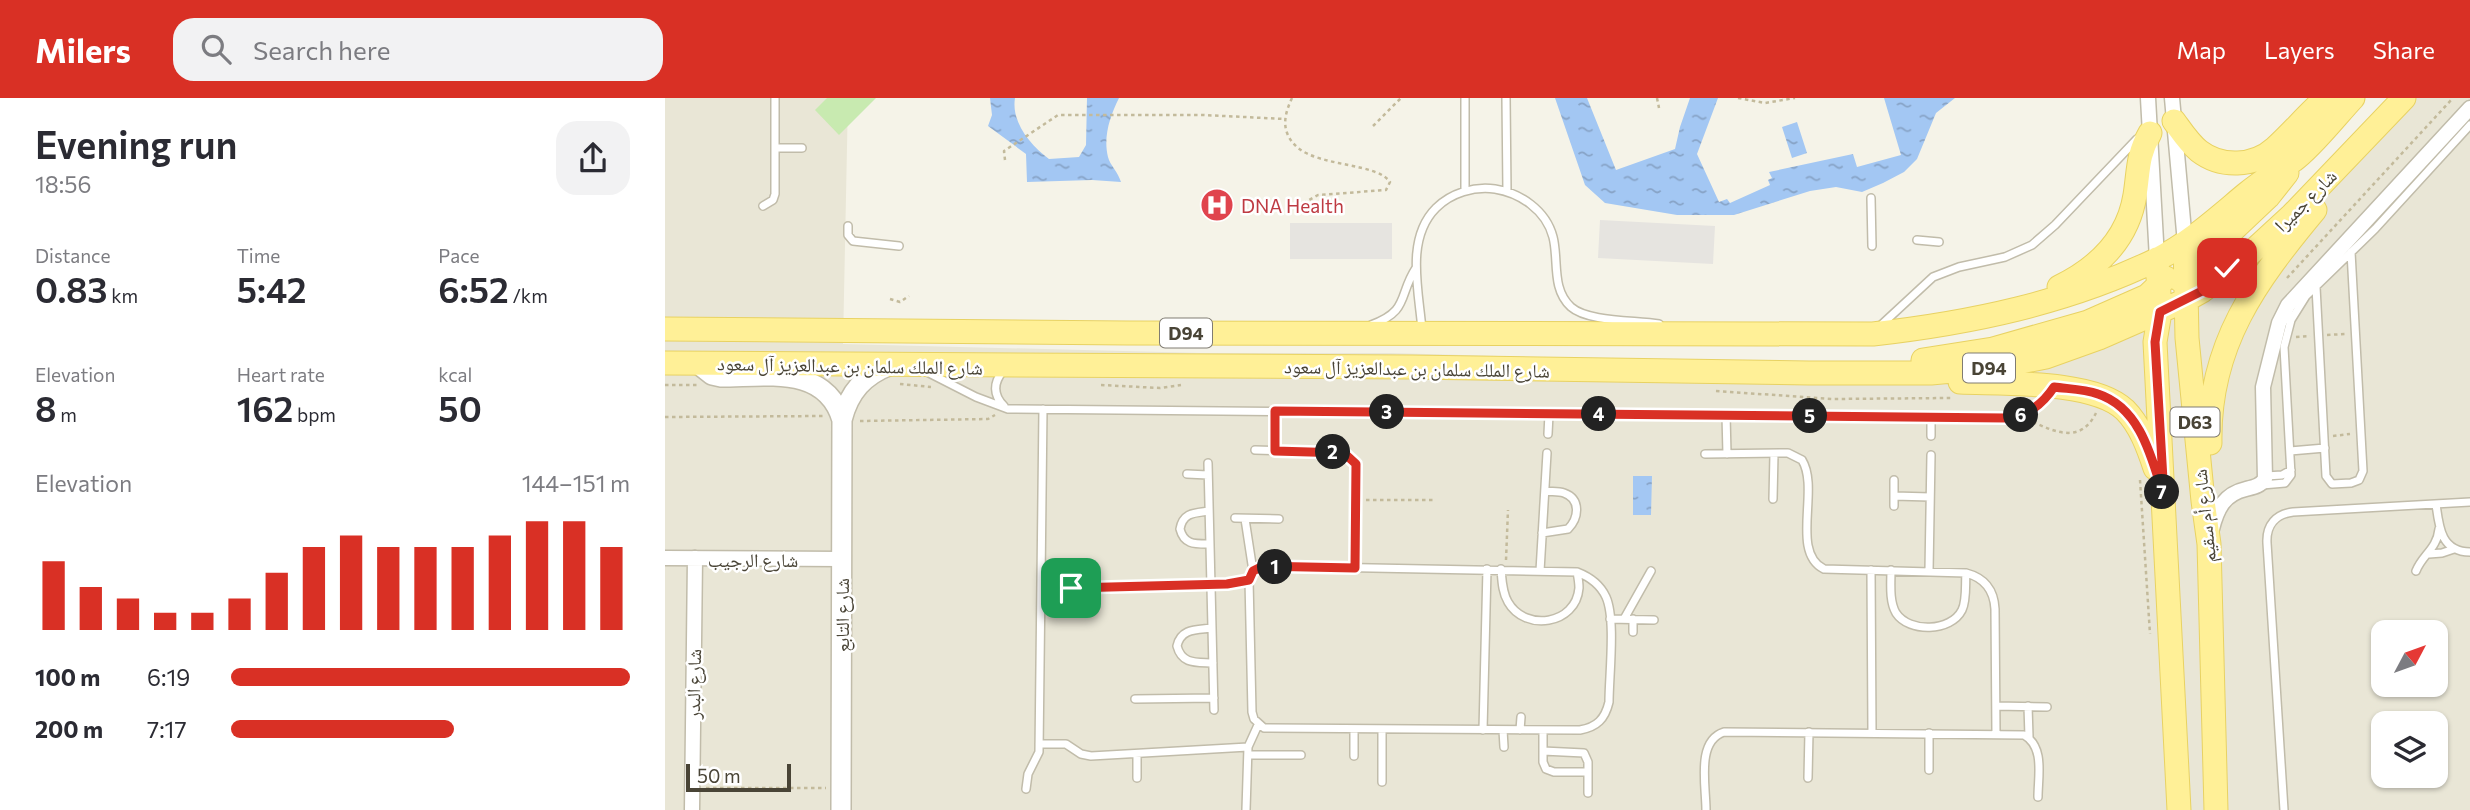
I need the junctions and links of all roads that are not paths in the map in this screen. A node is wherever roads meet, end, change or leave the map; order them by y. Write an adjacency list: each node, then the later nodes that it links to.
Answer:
1 (775, 98): 13 (lane)
2 (1465, 98): 16 (lane)
3 (1506, 98): 17 (lane)
4 (2148, 98): 12 (street, شارع أم سقيم)
5 (2172, 98): 10 (street, شارع أم سقيم)
6 (2326, 98): 10 (main road)
7 (2353, 98): 15 (main road, شارع جميرا / D94)
8 (2404, 98): 30 (main road, شارع جميرا); 87 (main road)
9 (2470, 108): 71 (street)
10 (2174, 121): 23 (street, شارع أم سقيم)
11 (2470, 124): 27 (lane)
12 (2150, 130): 28 (street, شارع أم سقيم); 36 (main road); 41 (lane)
13 (775, 148): 14 (lane); 19 (lane)
14 (802, 148)
15 (2295, 159): 23 (main road, شارع جميرا / D94); 26 (main road)
16 (1465, 191): 17 (lane); 29 (lane)
17 (1507, 191): 38 (lane)
18 (1871, 198): 25 (lane)
19 (764, 206)
20 (848, 226): 24 (lane)
21 (1917, 240): 22 (lane)
22 (1939, 242)
23 (2185, 243): 28 (main road, شارع جميرا / D94); 31 (main road, شارع أم سقيم / D63); 34 (main road)
24 (899, 246)
25 (1872, 247)
26 (2216, 247): 30 (main road); 31 (main road)
27 (2351, 252): 32 (lane); 58 (lane)
28 (2157, 259): 33 (main road, شارع الملك سلمان بن عبدالعزيز آل سعود / D94); 34 (main road, شارع أم سقيم)
29 (1416, 268): 39 (lane); 40 (lane)
30 (2234, 268): 35 (main road, شارع جميرا)
31 (2186, 273): 34 (main road); 35 (main road, شارع أم سقيم / D63)
32 (2316, 287): 58 (lane); 61 (lane)
33 (2069, 296): 34 (main road); 36 (main road, شارع الملك سلمان بن عبدالعزيز آل سعود / D94)
34 (2156, 298): 35 (main road, شارع جميرا); 46 (main road, شارع جميرا); 75 (main road, شارع أم سقيم / D63); 87 (main road)
35 (2186, 300): 87 (main road, شارع أم سقيم / D63)
36 (2012, 310): 41 (main road, شارع الملك سلمان بن عبدالعزيز آل سعود / D94)
37 (665, 329): 39 (main road, شارع الملك سلمان بن عبدالعزيز آل سعود / D94)
38 (1708, 332): 40 (main road, شارع الملك سلمان بن عبدالعزيز آل سعود / D94); 41 (main road, شارع الملك سلمان بن عبدالعزيز آل سعود / D94)
39 (1348, 333): 40 (main road, شارع الملك سلمان بن عبدالعزيز آل سعود / D94)
40 (1423, 333): 44 (main road)
41 (1873, 334)
42 (665, 363): 47 (main road, شارع الملك سلمان بن عبدالعزيز آل سعود / D94)
43 (1010, 366): 44 (main road, شارع الملك سلمان بن عبدالعزيز آل سعود / D94); 45 (main road, شارع الملك سلمان بن عبدالعزيز آل سعود / D94); 49 (lane)
44 (1478, 369): 46 (main road, شارع الملك سلمان بن عبدالعزيز آل سعود / D94)
45 (898, 371): 47 (main road, شارع الملك سلمان بن عبدالعزيز آل سعود / D94); 49 (lane); 55 (street, شارع التابع)
46 (1809, 373): 48 (main road)
47 (702, 374): 55 (street, شارع التابع)
48 (2054, 387): 54 (lane); 75 (main road)
49 (1008, 409): 50 (lane)
50 (1043, 409): 51 (lane); 135 (lane)
51 (1275, 411): 52 (lane); 60 (lane)
52 (1549, 414): 53 (lane); 56 (lane)
53 (1726, 415): 54 (lane); 65 (lane)
54 (1931, 417): 57 (lane)
55 (842, 420): 93 (street, شارع التابع)
56 (1548, 433)
57 (1931, 436)
58 (2325, 448): 61 (lane)
59 (1255, 450): 60 (lane)
60 (1275, 451): 94 (lane)
61 (2290, 451): 71 (lane)
62 (1547, 453): 72 (lane)
63 (1774, 453): 65 (lane); 76 (lane); 97 (lane)
64 (1705, 454): 65 (lane)
65 (1727, 454)
66 (1931, 455): 74 (lane)
67 (1208, 463): 69 (lane)
68 (1187, 474): 69 (lane)
69 (1208, 475): 80 (lane)
70 (1894, 480): 73 (lane)
71 (2263, 480): 87 (street)
72 (1545, 491): 85 (lane); 85 (lane)
73 (1894, 496): 74 (lane); 79 (lane)
74 (1930, 497): 102 (lane)
75 (2164, 497): 154 (main road, شارع أم سقيم / D63)
76 (1773, 499)
77 (2470, 502): 78 (lane)
78 (2436, 504): 84 (lane); 156 (lane)
79 (1894, 506)
80 (1209, 512): 86 (lane); 86 (lane)
81 (1235, 518): 82 (lane)
82 (1245, 519): 83 (lane); 99 (lane)
83 (1279, 519)
84 (2439, 529): 88 (lane); 90 (lane)
85 (1542, 533): 100 (lane)
86 (1210, 544): 107 (lane)
87 (2209, 544): 155 (main road, شارع أم سقيم / D63)
88 (2454, 549): 89 (lane); 90 (lane)
89 (2470, 552)
90 (2429, 554): 103 (lane)
91 (665, 558): 92 (street, شارع الرجيب)
92 (695, 558): 93 (street, شارع الرجيب); 150 (street, شارع البدر)
93 (842, 559): 151 (street, شارع التابع)
94 (1355, 568): 95 (lane); 99 (lane)
95 (1487, 569): 96 (lane); 126 (lane)
96 (1504, 569): 100 (lane); 104 (lane)
97 (1871, 570): 98 (lane); 131 (lane)
98 (1891, 570): 102 (lane); 105 (lane)
99 (1253, 571): 106 (lane)
100 (1540, 571): 104 (lane)
101 (1651, 571): 110 (lane)
102 (1929, 571): 105 (lane)
103 (2416, 571)
104 (1577, 572): 109 (lane)
105 (1966, 573): 118 (lane)
106 (1249, 580): 107 (lane); 123 (lane)
107 (1211, 585): 108 (lane); 113 (lane)
108 (1071, 588)
109 (1610, 619): 110 (lane); 129 (lane)
110 (1624, 619): 111 (lane)
111 (1633, 619): 112 (lane); 114 (lane)
112 (1654, 620)
113 (1212, 628): 115 (lane); 115 (lane)
114 (1633, 632)
115 (1213, 663): 116 (lane)
116 (1214, 698): 117 (lane); 121 (lane)
117 (1135, 699)
118 (1996, 706): 119 (lane); 133 (lane)
119 (2028, 706): 120 (lane); 134 (lane)
120 (2047, 706)
121 (1214, 710)
122 (1521, 718): 128 (lane)
123 (1258, 725): 124 (lane); 137 (lane)
124 (1355, 730): 125 (lane); 141 (lane)
125 (1382, 730): 126 (lane); 146 (lane)
126 (1483, 730): 127 (lane)
127 (1503, 730): 128 (lane); 136 (lane)
128 (1520, 730): 129 (lane)
129 (1543, 730): 138 (lane)
130 (1809, 732): 131 (lane); 145 (lane); 153 (lane)
131 (1872, 733): 132 (lane)
132 (1929, 733): 133 (lane); 142 (lane)
133 (1996, 734): 134 (lane)
134 (2029, 737): 149 (lane)
135 (1039, 744): 139 (lane); 147 (lane)
136 (1504, 747)
137 (1248, 751): 139 (lane); 140 (lane); 152 (lane)
138 (1543, 751): 143 (lane); 143 (lane)
139 (1137, 754): 144 (lane)
140 (1301, 754)
141 (1354, 756)
142 (1929, 770)
143 (1588, 772): 148 (lane)
144 (1137, 778)
145 (1808, 778)
146 (1382, 782)
147 (1026, 789)
148 (1588, 793)
149 (2038, 797)
150 (692, 810)
151 (841, 810)
152 (1246, 810)
153 (1706, 810)
154 (2179, 810)
155 (2216, 810)
156 (2284, 810)

